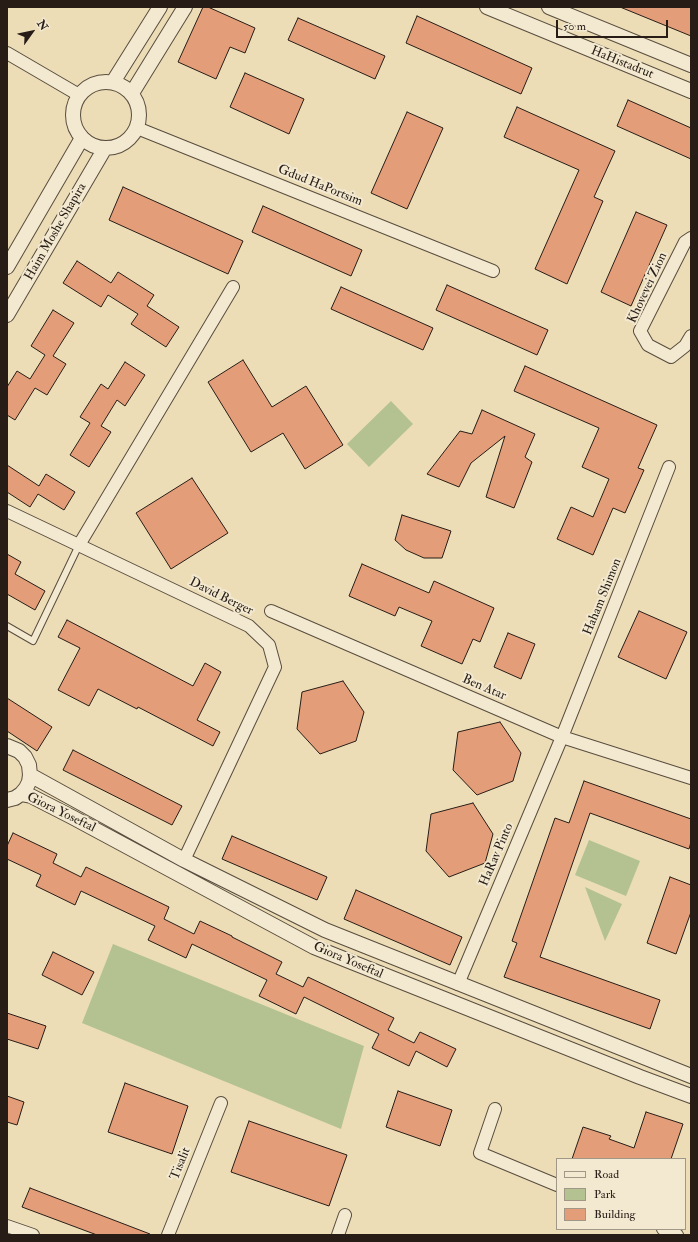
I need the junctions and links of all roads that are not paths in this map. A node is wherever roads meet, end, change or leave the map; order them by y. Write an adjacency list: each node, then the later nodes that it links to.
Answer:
1 (160, 7): 7 (street)
2 (185, 7): 9 (street)
3 (488, 7): 8 (street, HaHistadrut)
4 (549, 7): 6 (street, HaHistadrut)
5 (7, 53): 10 (street)
6 (691, 65)
7 (113, 82): 9 (street); 10 (street)
8 (691, 91)
9 (132, 93): 11 (street)
10 (79, 95): 12 (street)
11 (137, 128): 13 (street); 16 (street, Gdud HaPortsim)
12 (82, 138): 13 (street); 15 (street, Haim Moshe Shapira)
13 (105, 148): 18 (street, Haim Moshe Shapira)
14 (691, 238): 19 (street, Khovevei Zion)
15 (7, 267)
16 (494, 271)
17 (233, 287): 22 (street)
18 (7, 316)
19 (691, 336)
20 (669, 467): 25 (street, Haham Shimon)
21 (7, 510): 22 (street, David Berger)
22 (79, 545): 24 (lane); 31 (street, David Berger)
23 (271, 611): 25 (street, Ben Atar)
24 (7, 626)
25 (562, 737): 28 (street, Ben Atar); 32 (street, HaRav Pinto)
26 (7, 746): 27 (street)
27 (30, 774): 29 (street); 31 (street, Giora Yoseftal)
28 (691, 778)
29 (21, 794): 30 (street); 34 (street, Giora Yoseftal)
30 (7, 800)
31 (184, 860): 32 (street, Giora Yoseftal)
32 (458, 984): 33 (street, Giora Yoseftal)
33 (691, 1076)
34 (691, 1096)
35 (221, 1103): 42 (street, Tisalit)
36 (495, 1109): 37 (street)
37 (556, 1185)
38 (345, 1215): 43 (street)
39 (7, 1226): 41 (street)
40 (665, 1230): 44 (street)
41 (33, 1235)
42 (168, 1235)
43 (338, 1235)
44 (677, 1235)

